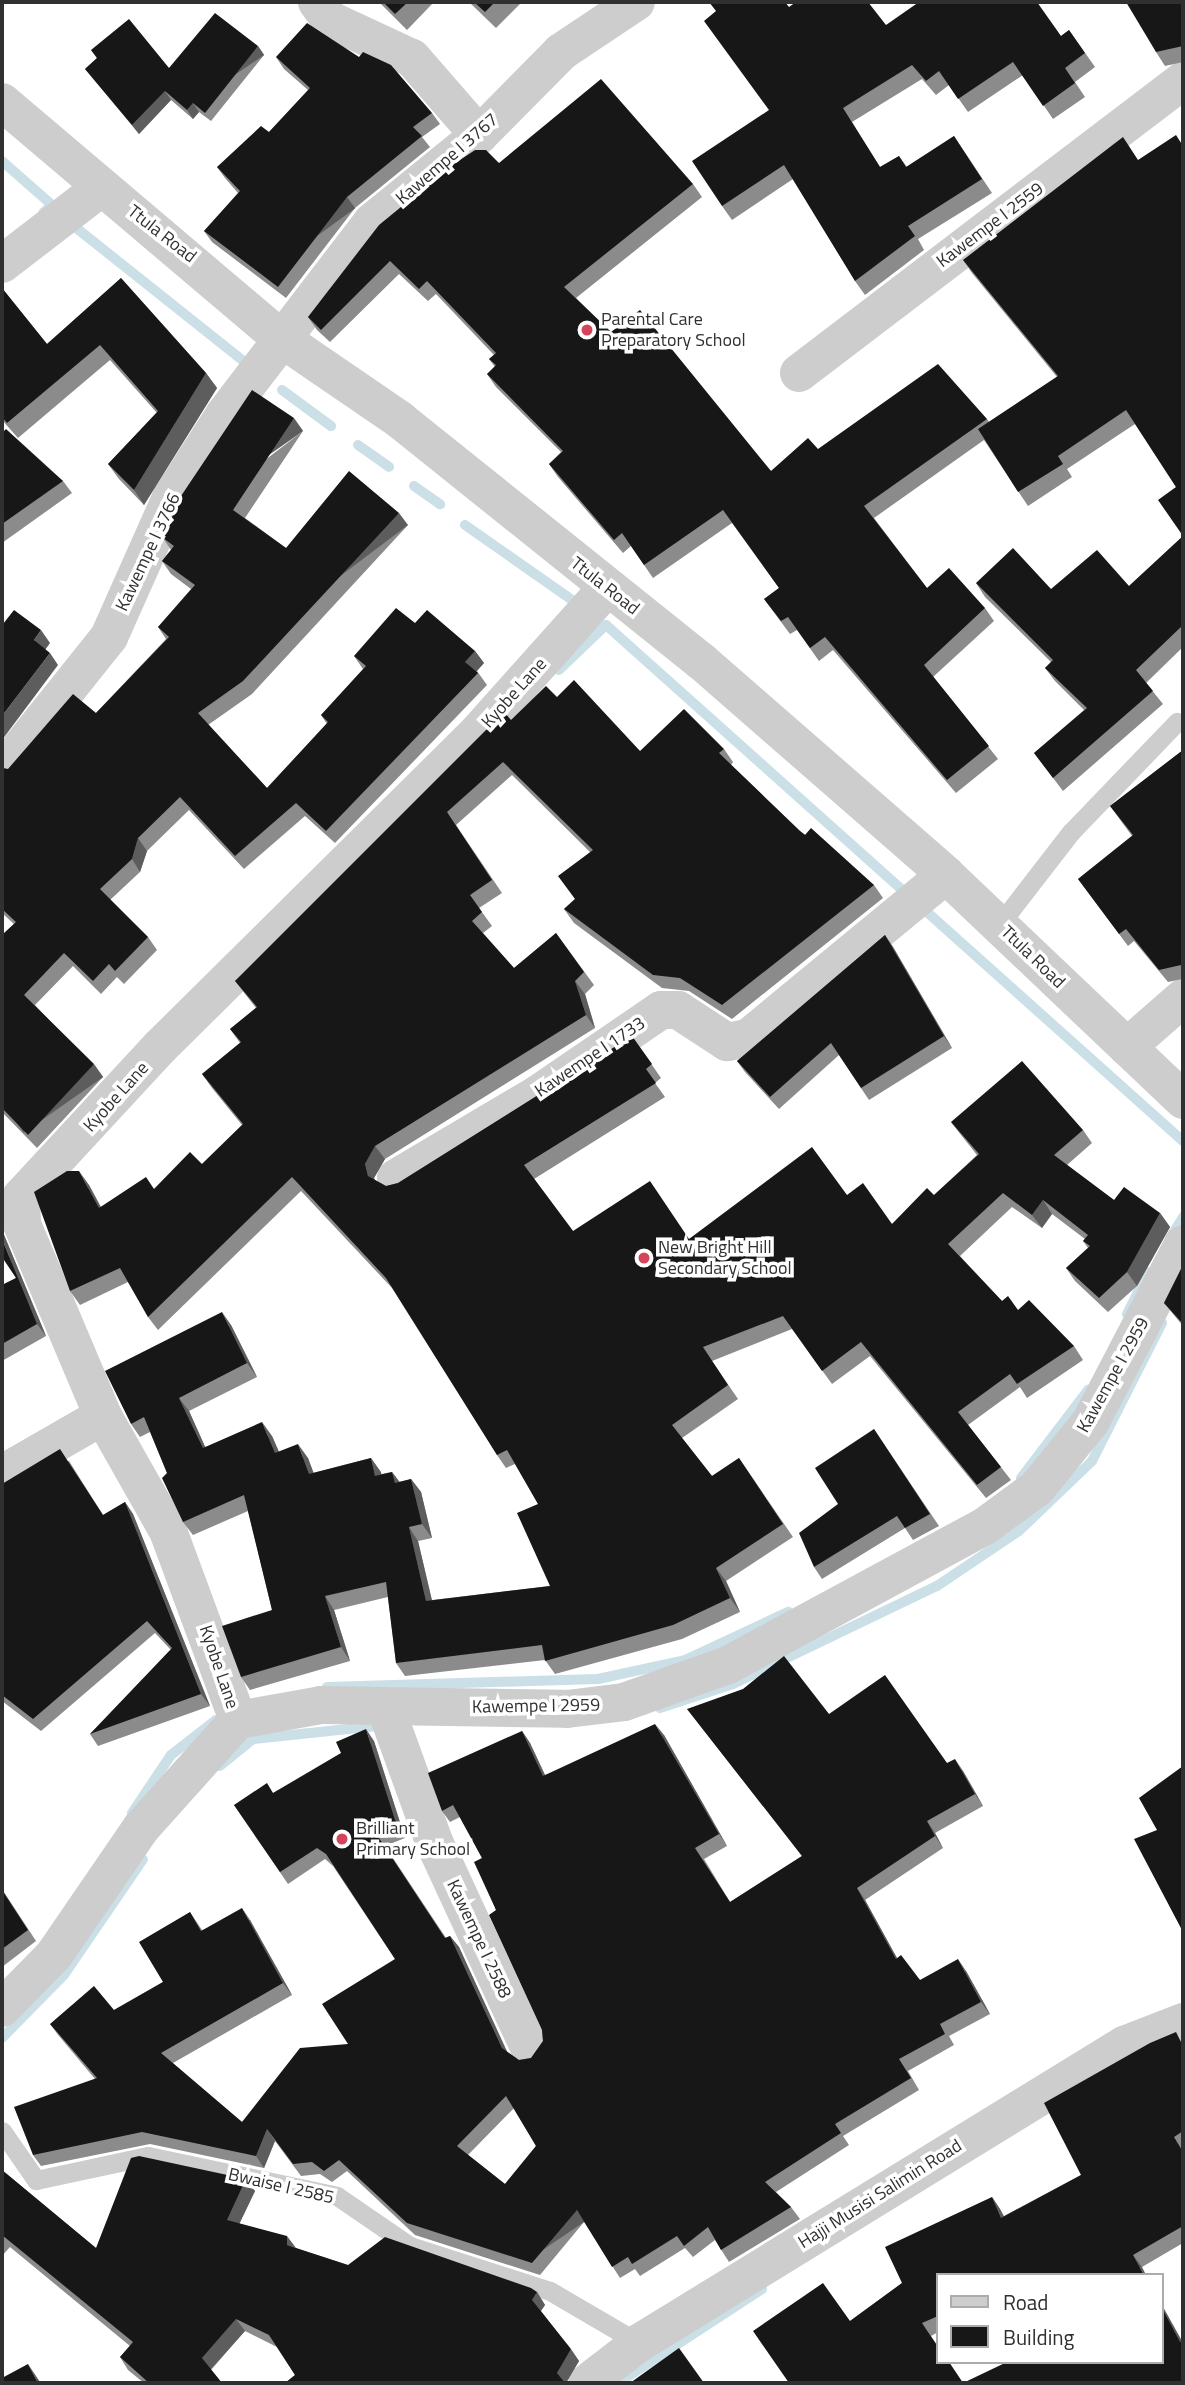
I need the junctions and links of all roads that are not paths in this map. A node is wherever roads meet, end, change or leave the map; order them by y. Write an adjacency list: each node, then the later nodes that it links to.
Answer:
1 (317, 2): 5 (street)
2 (636, 2): 5 (street, Kawempe I 3767)
3 (1183, 80): 9 (street, Kawempe I 2559)
4 (2, 102): 6 (street, Ttula Road)
5 (480, 135): 8 (street, Kawempe I 3767)
6 (102, 187): 7 (street); 8 (street, Ttula Road)
7 (2, 264)
8 (279, 337): 10 (street, Ttula Road); 12 (street, Kawempe I 3766)
9 (799, 373)
10 (607, 588): 13 (street, Ttula Road); 20 (street, Kyobe Lane)
11 (1178, 722): 14 (lane)
12 (10, 761)
13 (946, 875): 14 (street, Ttula Road); 18 (street, Kawempe I 1733)
14 (999, 925): 16 (street, Ttula Road)
15 (1183, 998): 16 (street)
16 (1127, 1047): 17 (street, Ttula Road)
17 (1183, 1100)
18 (396, 1178)
19 (1183, 1244): 22 (street, Kawempe I 2959)
20 (103, 1416): 21 (street); 23 (street, Kyobe Lane)
21 (2, 1474)
22 (386, 1709): 23 (street, Kawempe I 2959); 26 (street, Kawempe I 2588)
23 (238, 1720): 24 (street)
24 (2, 2008)
25 (1183, 2022): 28 (street, Hajji Musisi Salimin Road)
26 (530, 2050)
27 (2, 2132): 28 (lane, Bwaise I 2585)
28 (639, 2343): 29 (street, Hajji Musisi Salimin Road)
29 (587, 2383)

